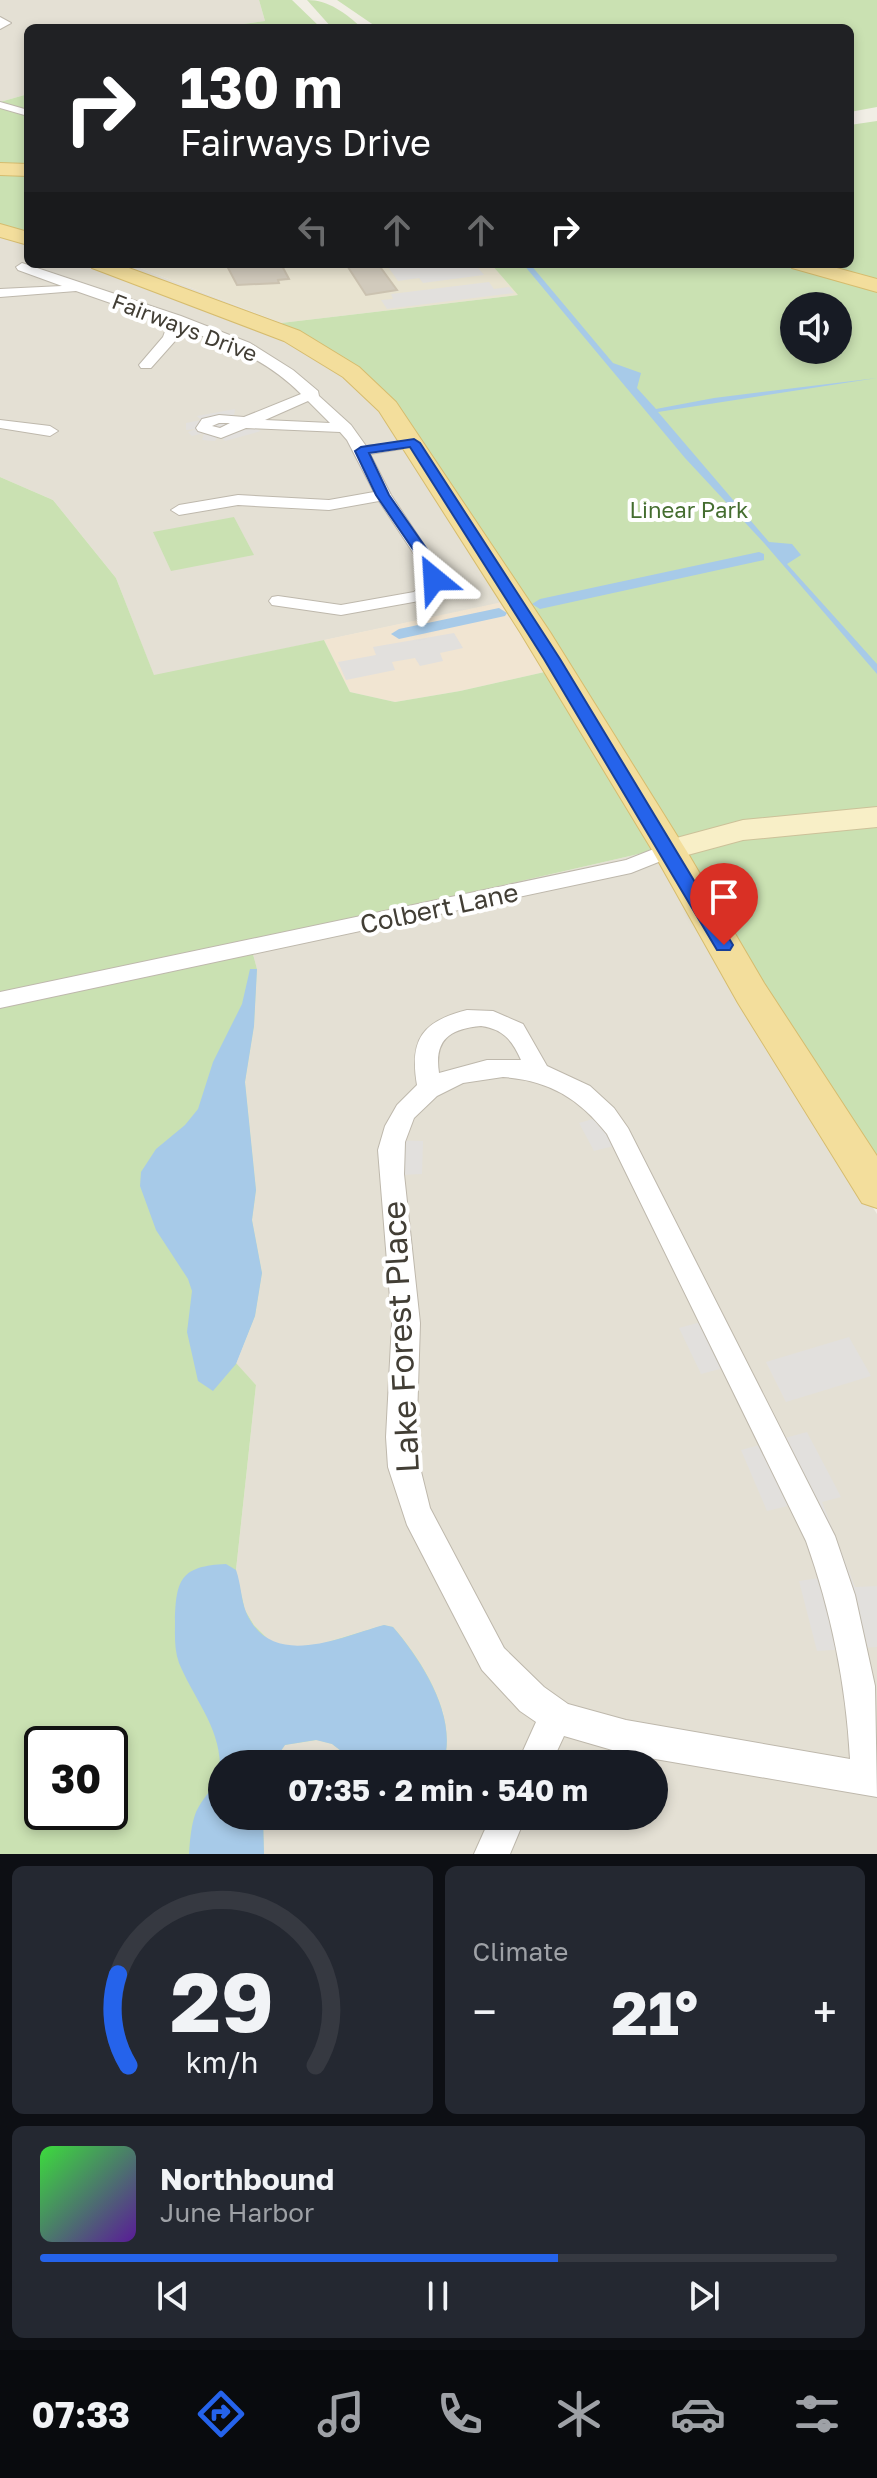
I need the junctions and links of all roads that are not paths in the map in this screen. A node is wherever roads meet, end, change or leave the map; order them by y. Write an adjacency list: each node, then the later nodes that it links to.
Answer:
1 (0, 20): 2 (street)
2 (0, 26)
3 (0, 105): 4 (street)
4 (24, 112)
5 (0, 169): 6 (main road)
6 (24, 170)
7 (0, 230): 8 (main road)
8 (24, 238)
9 (24, 266): 13 (street)
10 (30, 268): 15 (street, Fairways Drive)
11 (110, 268): 23 (main road)
12 (813, 268): 14 (main road)
13 (7, 275)
14 (877, 286)
15 (77, 288): 16 (street); 17 (street, Fairways Drive)
16 (0, 293)
17 (176, 319): 18 (street); 19 (street, Fairways Drive)
18 (146, 365)
19 (313, 394): 21 (street, Fairways Drive); 21 (street)
20 (0, 424): 22 (street)
21 (346, 428): 24 (street, Fairways Drive)
22 (50, 431)
23 (414, 443): 24 (street); 29 (main road)
24 (361, 451): 25 (street, Fairways Drive)
25 (383, 495): 26 (street); 27 (street, Fairways Drive)
26 (179, 510)
27 (278, 601)
28 (877, 817): 29 (street, Colbert Lane)
29 (669, 850): 30 (street, Colbert Lane); 33 (main road)
30 (0, 1000)
31 (538, 1073): 32 (street, Lake Forest Place); 32 (street); 36 (street, Lake Forest Place)
32 (430, 1088): 34 (street, Lake Forest Place)
33 (877, 1191)
34 (556, 1716): 35 (street); 36 (street, Lake Forest Place)
35 (540, 1750)
36 (872, 1780)
37 (503, 1830): 38 (street)
38 (492, 1854)

